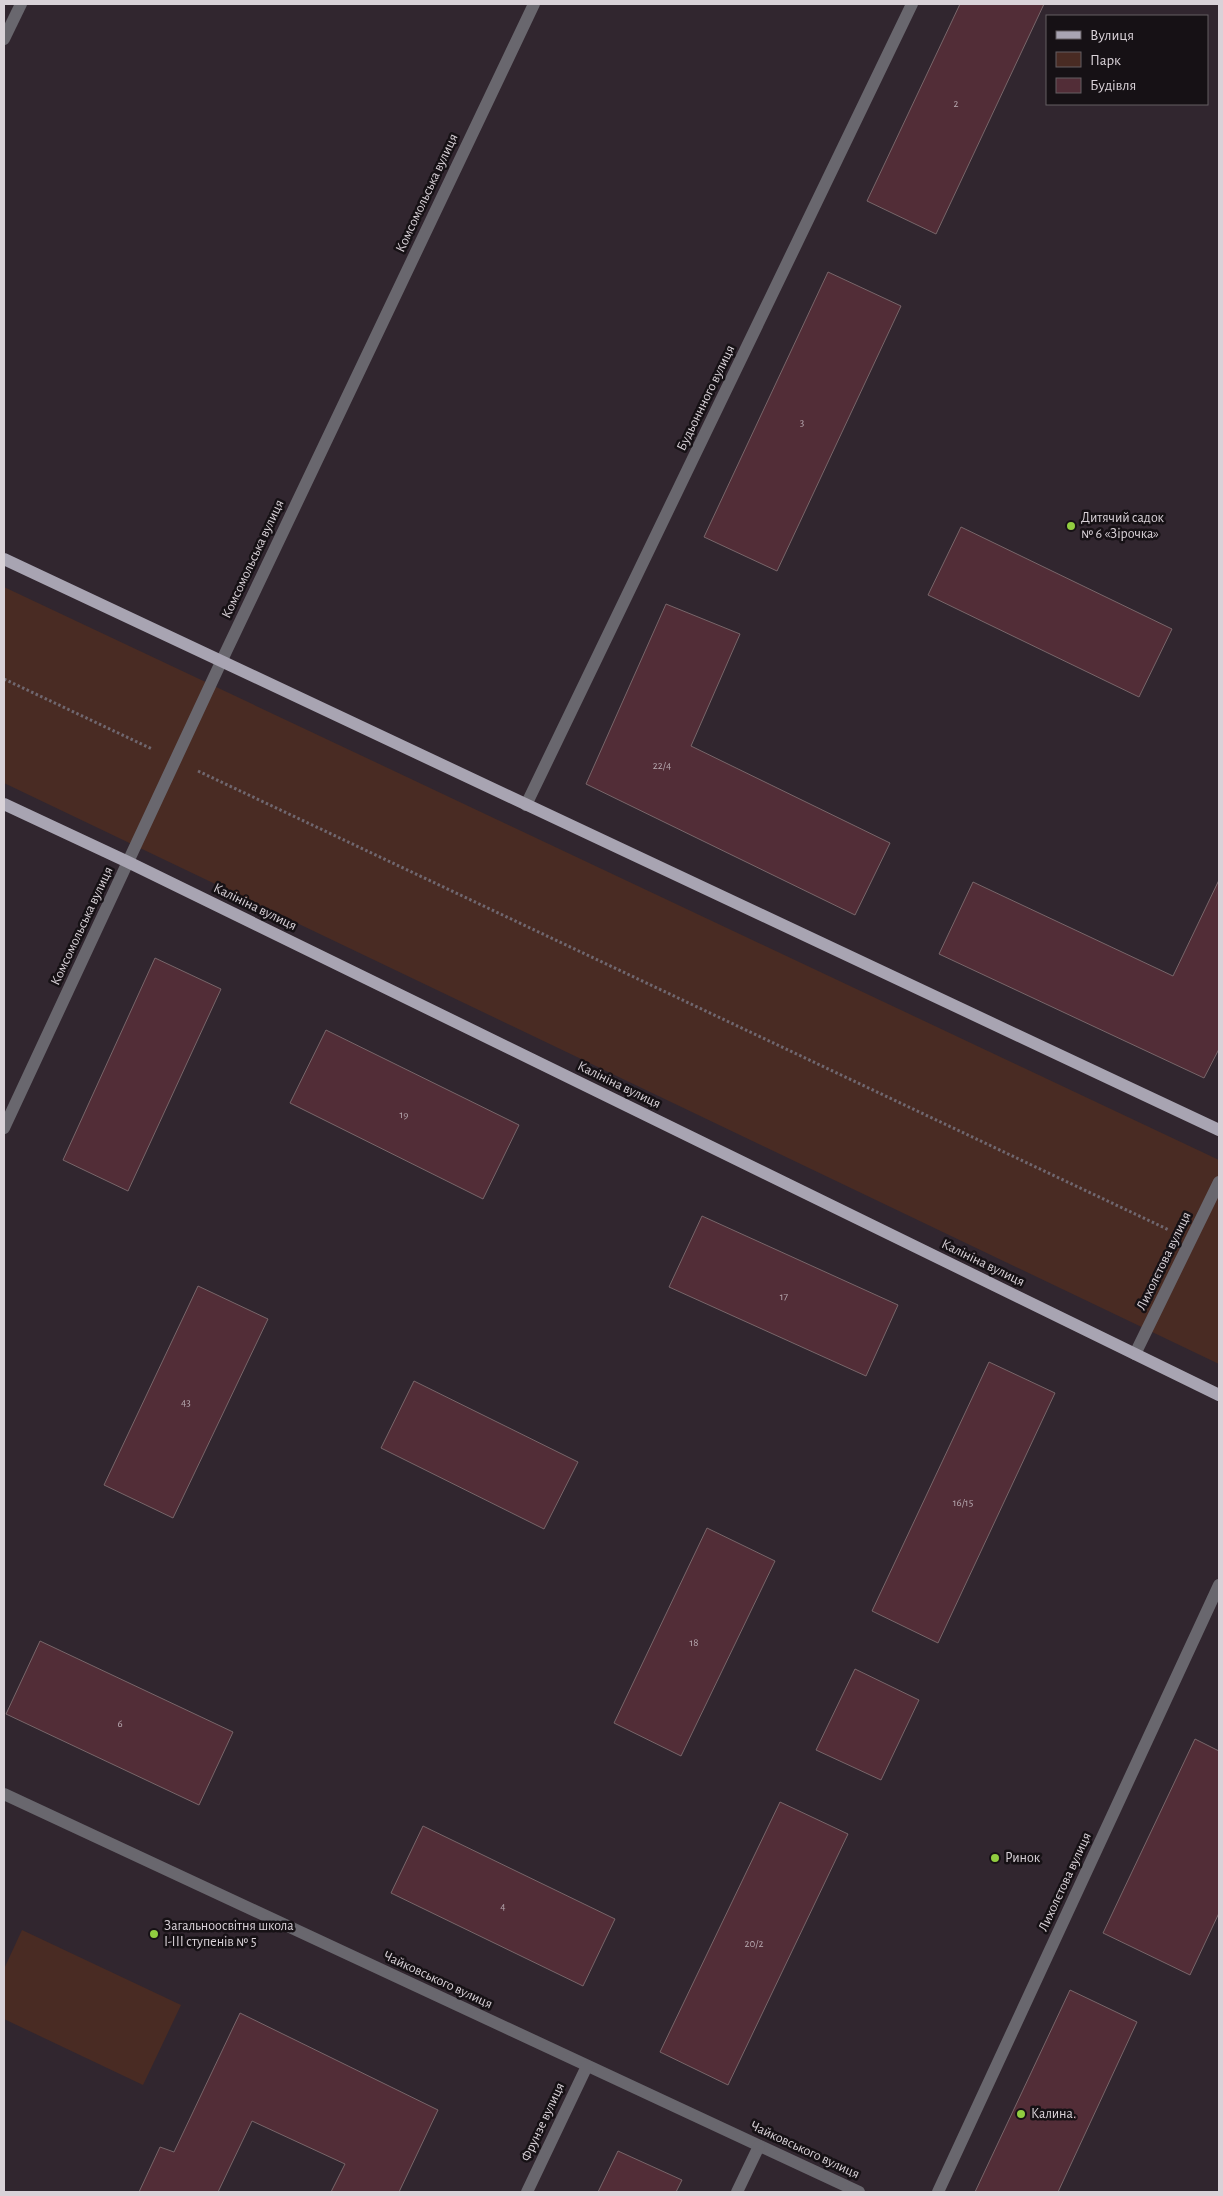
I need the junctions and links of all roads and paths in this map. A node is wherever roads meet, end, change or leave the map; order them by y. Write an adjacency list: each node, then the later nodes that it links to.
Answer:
1 (21, 4): 4 (street)
2 (534, 4): 6 (street, Комсомольська вулиця)
3 (912, 4): 10 (street, Будьоннного вулиця)
4 (4, 39)
5 (4, 559): 6 (main road)
6 (222, 660): 8 (street, Комсомольська вулиця); 10 (main road)
7 (4, 678): 8 (path)
8 (175, 760): 11 (street, Комсомольська вулиця); 15 (path)
9 (4, 804): 11 (main road, Калініна вулиця)
10 (526, 805): 13 (main road)
11 (128, 862): 12 (street, Комсомольська вулиця); 16 (main road, Калініна вулиця)
12 (4, 1128)
13 (1219, 1130)
14 (1219, 1182): 15 (street, Лихолєтова вулиця)
15 (1191, 1240): 16 (street, Лихолєтова вулиця)
16 (1135, 1354): 17 (main road, Калініна вулиця)
17 (1219, 1395)
18 (1219, 1585): 25 (street, Лихолєтова вулиця)
19 (4, 1794): 20 (street, Чайковського вулиця)
20 (587, 2066): 21 (street, Чайковського вулиця); 22 (street, Фрунзе вулиця)
21 (759, 2146): 23 (street); 24 (street, Чайковського вулиця)
22 (527, 2192)
23 (737, 2192)
24 (859, 2192)
25 (938, 2192)

